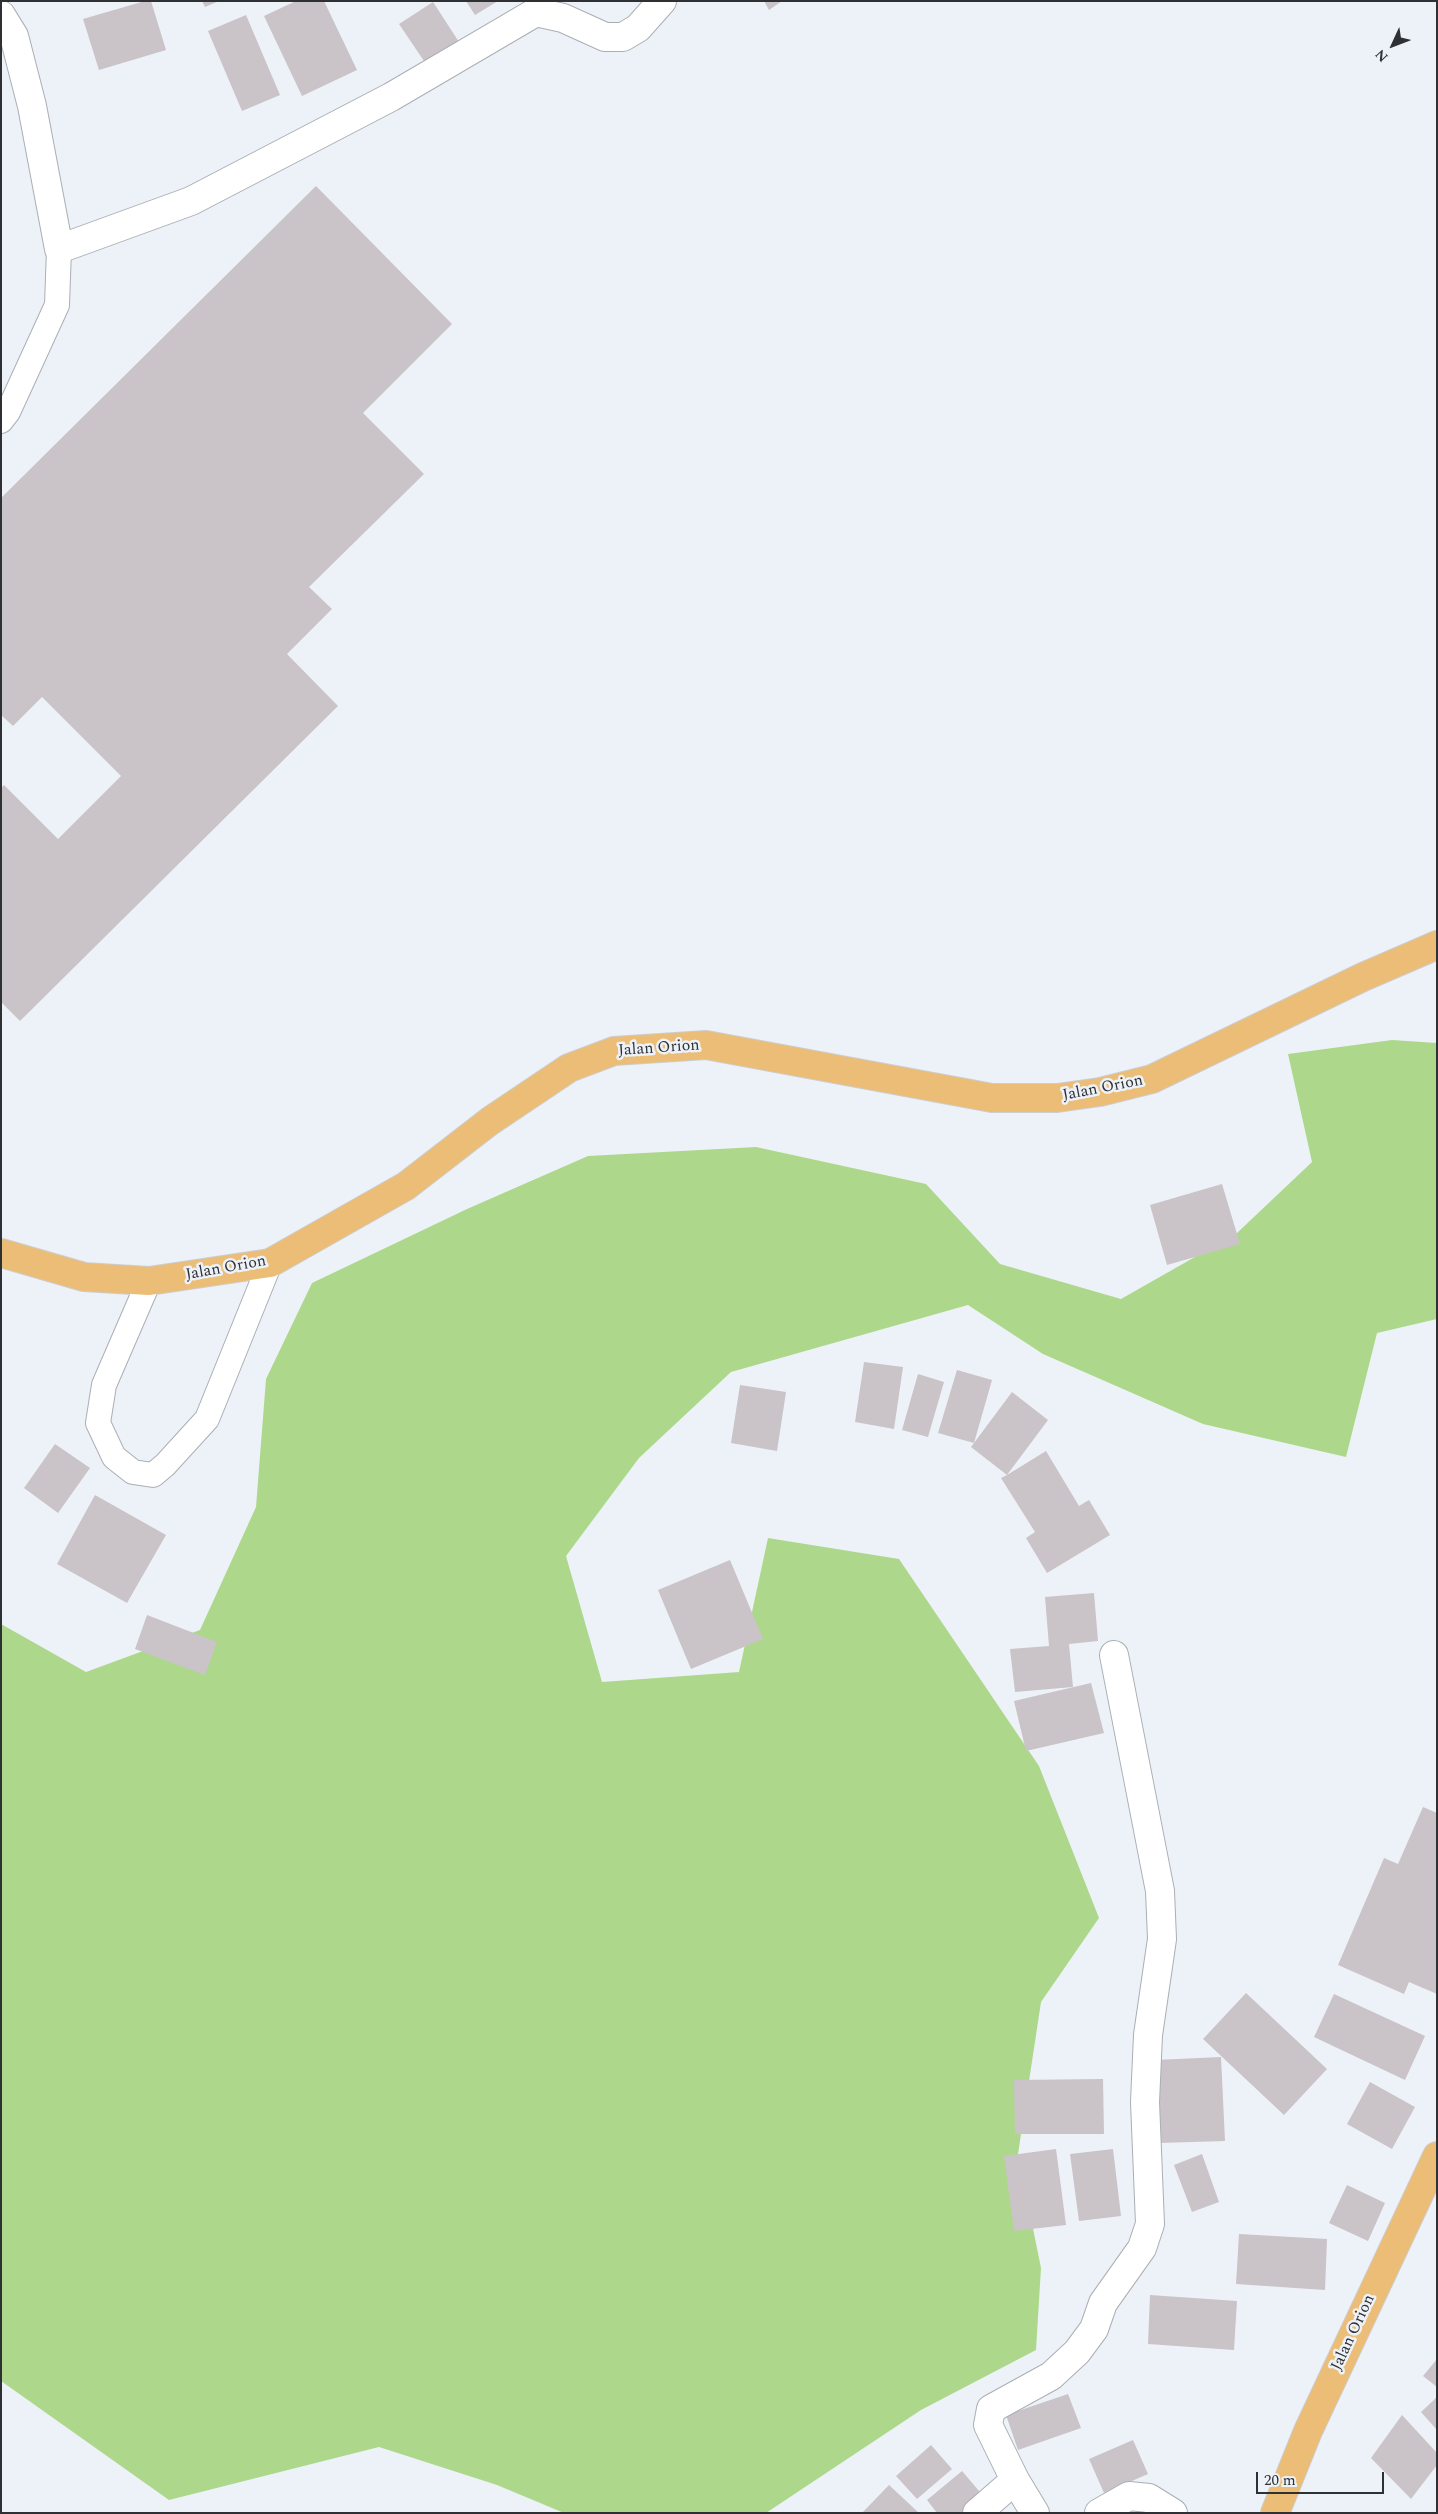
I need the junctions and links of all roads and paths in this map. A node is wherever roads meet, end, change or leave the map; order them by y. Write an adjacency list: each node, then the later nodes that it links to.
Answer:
1 (662, 1): 3 (street)
2 (1, 15): 3 (street)
3 (59, 249): 4 (lane)
4 (1, 421)
5 (1437, 945): 7 (highway, Jalan Orion)
6 (1, 1253): 8 (highway, Jalan Orion)
7 (270, 1263): 8 (highway, Jalan Orion); 8 (lane)
8 (149, 1282)
9 (1114, 1656): 11 (street)
10 (1437, 2156): 16 (highway, Jalan Orion)
11 (1015, 2480): 12 (street); 13 (street)
12 (977, 2513)
13 (1035, 2513)
14 (1099, 2513): 15 (street)
15 (1173, 2513)
16 (1275, 2513)

